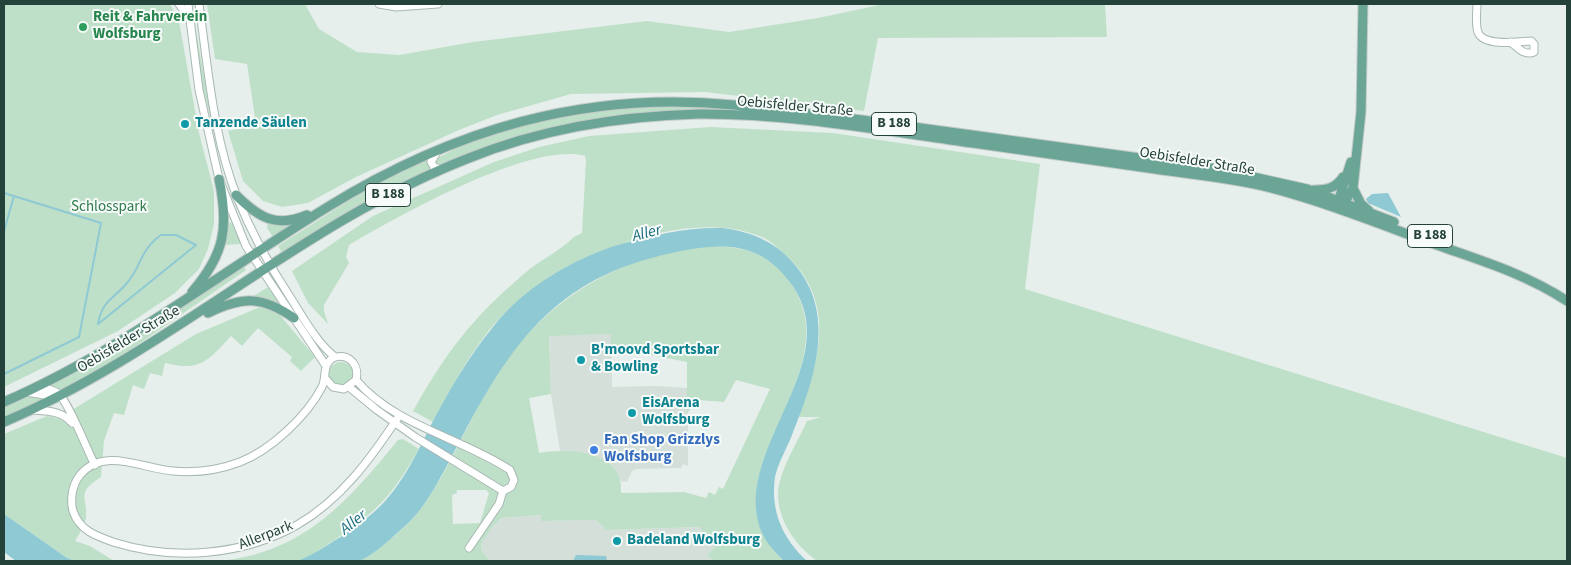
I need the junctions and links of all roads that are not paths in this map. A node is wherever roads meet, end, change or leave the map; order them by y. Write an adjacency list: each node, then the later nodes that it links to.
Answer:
1 (179, 4): 8 (street)
2 (188, 4): 8 (street)
3 (199, 4): 11 (street)
4 (379, 4): 5 (street)
5 (438, 4)
6 (1363, 4): 13 (main road)
7 (1477, 4): 9 (street)
8 (190, 20): 10 (street)
9 (1510, 42)
10 (207, 132): 11 (street); 16 (street)
11 (218, 132): 19 (street)
12 (441, 148): 15 (street); 18 (main road, Oebisfelder Straße / B 188); 21 (main road, Oebisfelder Straße / B 188)
13 (1356, 148): 14 (main road); 17 (main road)
14 (1349, 168): 18 (main road); 20 (main road)
15 (440, 169): 20 (main road, Oebisfelder Straße / B 188); 26 (main road, Oebisfelder Straße / B 188)
16 (219, 179): 25 (street); 28 (main road)
17 (1352, 188): 20 (main road); 22 (main road)
18 (1306, 189): 20 (main road, B 188)
19 (236, 195): 21 (main road); 23 (street)
20 (1341, 205): 22 (main road, B 188); 24 (main road)
21 (326, 208): 23 (main road, B 188)
22 (1371, 213): 24 (main road, B 188)
23 (261, 250): 25 (main road, B 188); 26 (street)
24 (1467, 254): 29 (main road, B 188)
25 (252, 256): 27 (street); 28 (main road, Oebisfelder Straße / B 188)
26 (271, 265): 27 (main road, B 188); 32 (street)
27 (262, 271): 30 (street); 31 (main road, Oebisfelder Straße / B 188)
28 (186, 300): 36 (main road, Oebisfelder Straße / B 188)
29 (1567, 301)
30 (294, 318): 31 (main road); 33 (street)
31 (179, 327): 40 (main road, Oebisfelder Straße / B 188)
32 (335, 357): 33 (street); 35 (street)
33 (326, 366): 34 (street)
34 (325, 378): 38 (street); 41 (street)
35 (356, 380): 37 (street); 44 (street)
36 (36, 387): 39 (main road, Oebisfelder Straße / B 188); 40 (street)
37 (349, 387): 38 (street); 46 (street)
38 (333, 388): 41 (street)
39 (26, 392): 40 (street); 42 (main road, Oebisfelder Straße / B 188)
40 (60, 397): 43 (main road, Oebisfelder Straße / B 188); 47 (street)
41 (315, 399): 48 (street)
42 (4, 402)
43 (34, 410): 45 (main road, Oebisfelder Straße / B 188); 47 (street)
44 (399, 416): 46 (street, Allerpark); 49 (street)
45 (4, 422)
46 (394, 423): 48 (street, Allerpark); 49 (street)
47 (76, 428): 48 (street)
48 (94, 464)
49 (502, 491): 50 (street)
50 (469, 548)

